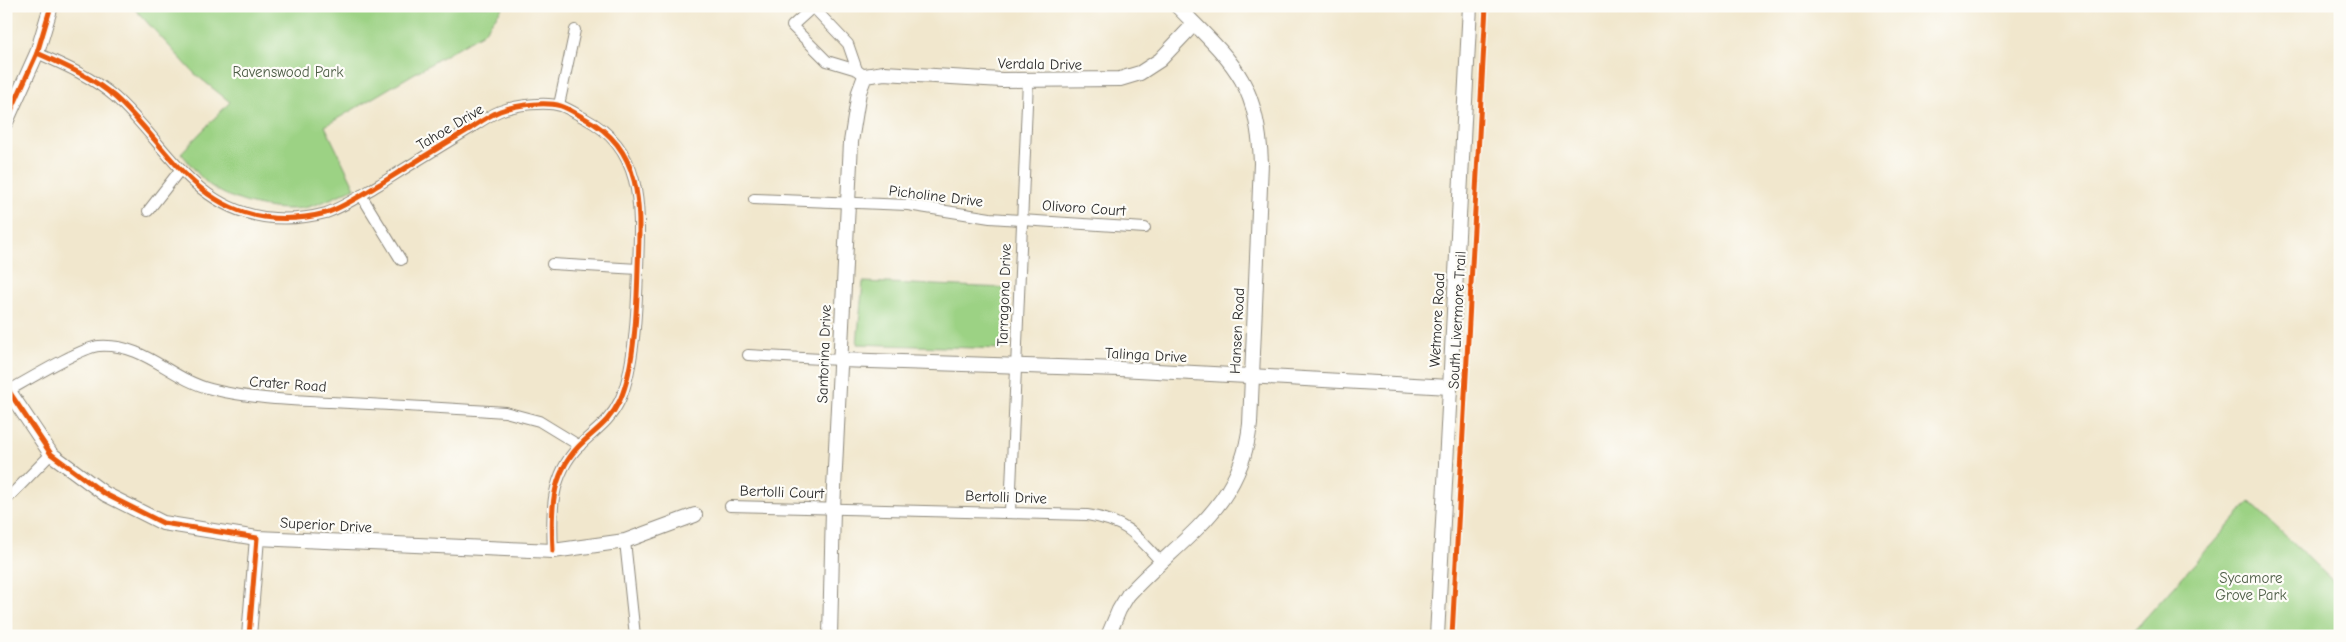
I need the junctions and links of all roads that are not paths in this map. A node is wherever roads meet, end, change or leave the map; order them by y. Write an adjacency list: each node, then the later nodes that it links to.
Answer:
1 (51, 6): 6 (street)
2 (1177, 6): 4 (street, Hansen Road)
3 (1470, 6): 25 (street, Wetmore Road)
4 (1194, 24): 8 (street, Verdala Drive); 24 (street, Hansen Road)
5 (575, 30): 9 (street)
6 (37, 52): 10 (street); 11 (street, Tahoe Drive)
7 (861, 73): 7 (street); 8 (street, Verdala Drive); 14 (street, Santorina Drive)
8 (1028, 80): 16 (street, Tarragona Drive)
9 (559, 105): 12 (street, Tahoe Drive); 20 (street, Tahoe Drive)
10 (6, 122)
11 (180, 170): 12 (street, Tahoe Drive); 15 (street)
12 (362, 195): 18 (street)
13 (754, 200): 14 (street, Picholine Drive)
14 (847, 204): 16 (street, Picholine Drive); 22 (street, Santorina Drive)
15 (148, 211)
16 (1022, 219): 17 (street, Olivoro Court); 23 (street, Tarragona Drive)
17 (1145, 228)
18 (401, 260)
19 (552, 264): 20 (street)
20 (638, 269): 27 (street, Tahoe Drive)
21 (748, 355): 22 (street)
22 (840, 360): 23 (street, Talinga Drive); 31 (street, Santorina Drive)
23 (1016, 366): 24 (street, Talinga Drive); 32 (street, Tarragona Drive)
24 (1251, 377): 25 (street, Talinga Drive); 37 (street, Hansen Road)
25 (1450, 387): 42 (street, Wetmore Road)
26 (7, 389): 27 (street, Crater Road); 28 (street, Superior Drive)
27 (580, 446): 36 (street, Tahoe Drive)
28 (51, 454): 29 (street); 34 (street, Superior Drive)
29 (6, 500)
30 (730, 506): 31 (street, Bertolli Court)
31 (833, 509): 32 (street, Bertolli Drive); 40 (street, Santorina Drive)
32 (1010, 512): 37 (street, Bertolli Drive)
33 (695, 515): 35 (street, Superior Drive)
34 (257, 538): 36 (street, Superior Drive); 38 (street)
35 (625, 541): 36 (street, Superior Drive); 39 (street)
36 (553, 551)
37 (1161, 562): 41 (street, Hansen Road)
38 (249, 636)
39 (635, 636)
40 (830, 636)
41 (1108, 636)
42 (1437, 636)

